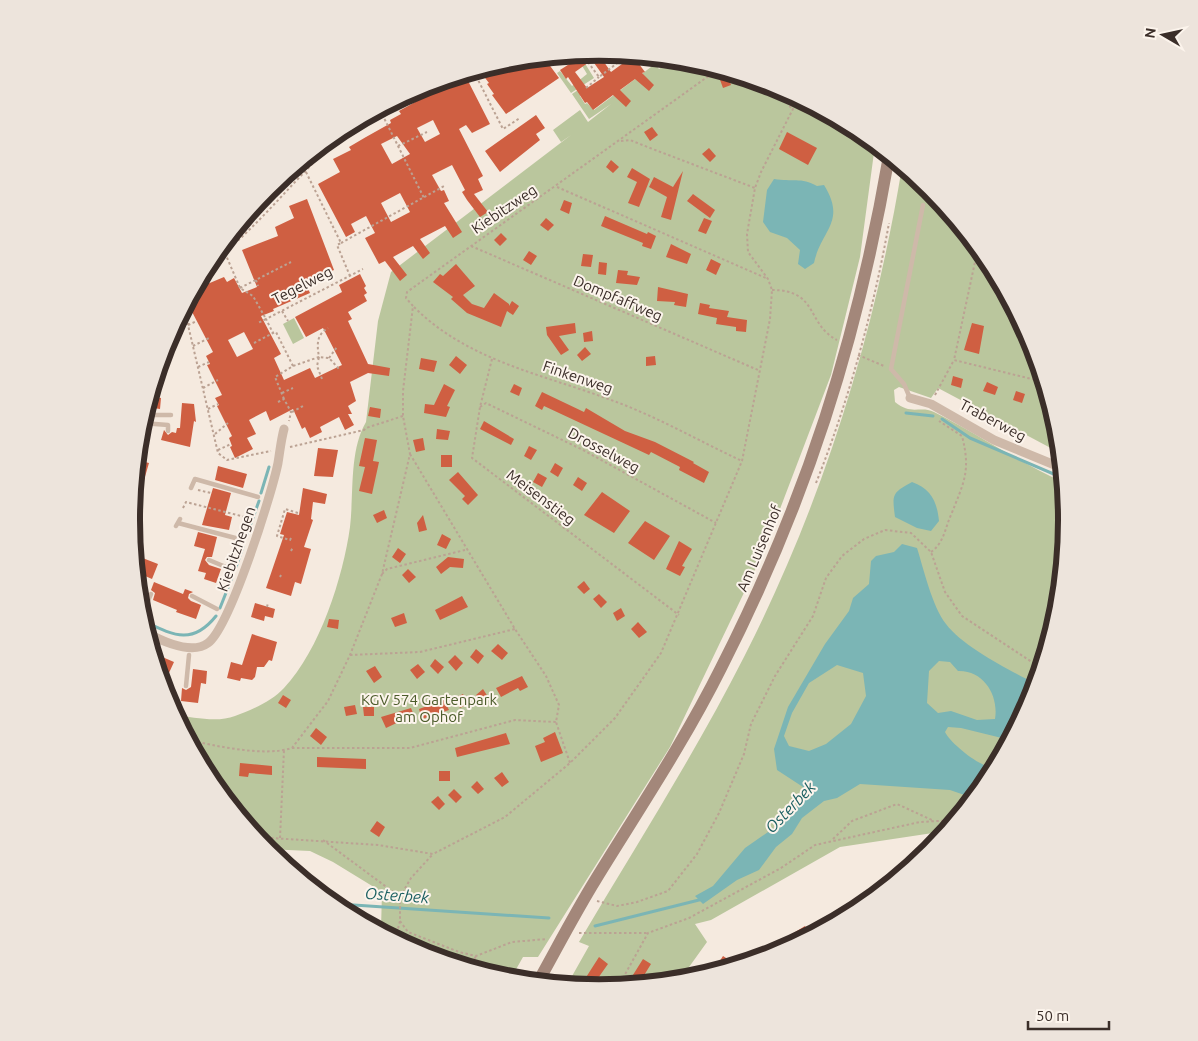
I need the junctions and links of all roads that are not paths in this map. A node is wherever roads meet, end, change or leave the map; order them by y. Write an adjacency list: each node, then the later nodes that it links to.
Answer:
1 (888, 163): 23 (main road, Am Luisenhof)
2 (923, 205): 3 (lane)
3 (910, 398): 9 (street, Traberweg)
4 (152, 415): 5 (lane)
5 (171, 415)
6 (151, 423): 8 (lane)
7 (284, 429): 20 (street, Kiebitzhegen)
8 (168, 431)
9 (1054, 465)
10 (192, 489): 11 (lane)
11 (256, 496)
12 (178, 523): 13 (lane)
13 (243, 540)
14 (208, 560): 15 (lane)
15 (233, 570)
16 (150, 594): 18 (lane)
17 (192, 596): 19 (lane)
18 (147, 600)
19 (217, 609)
20 (155, 637)
21 (189, 655): 22 (lane)
22 (186, 686)
23 (541, 976)

